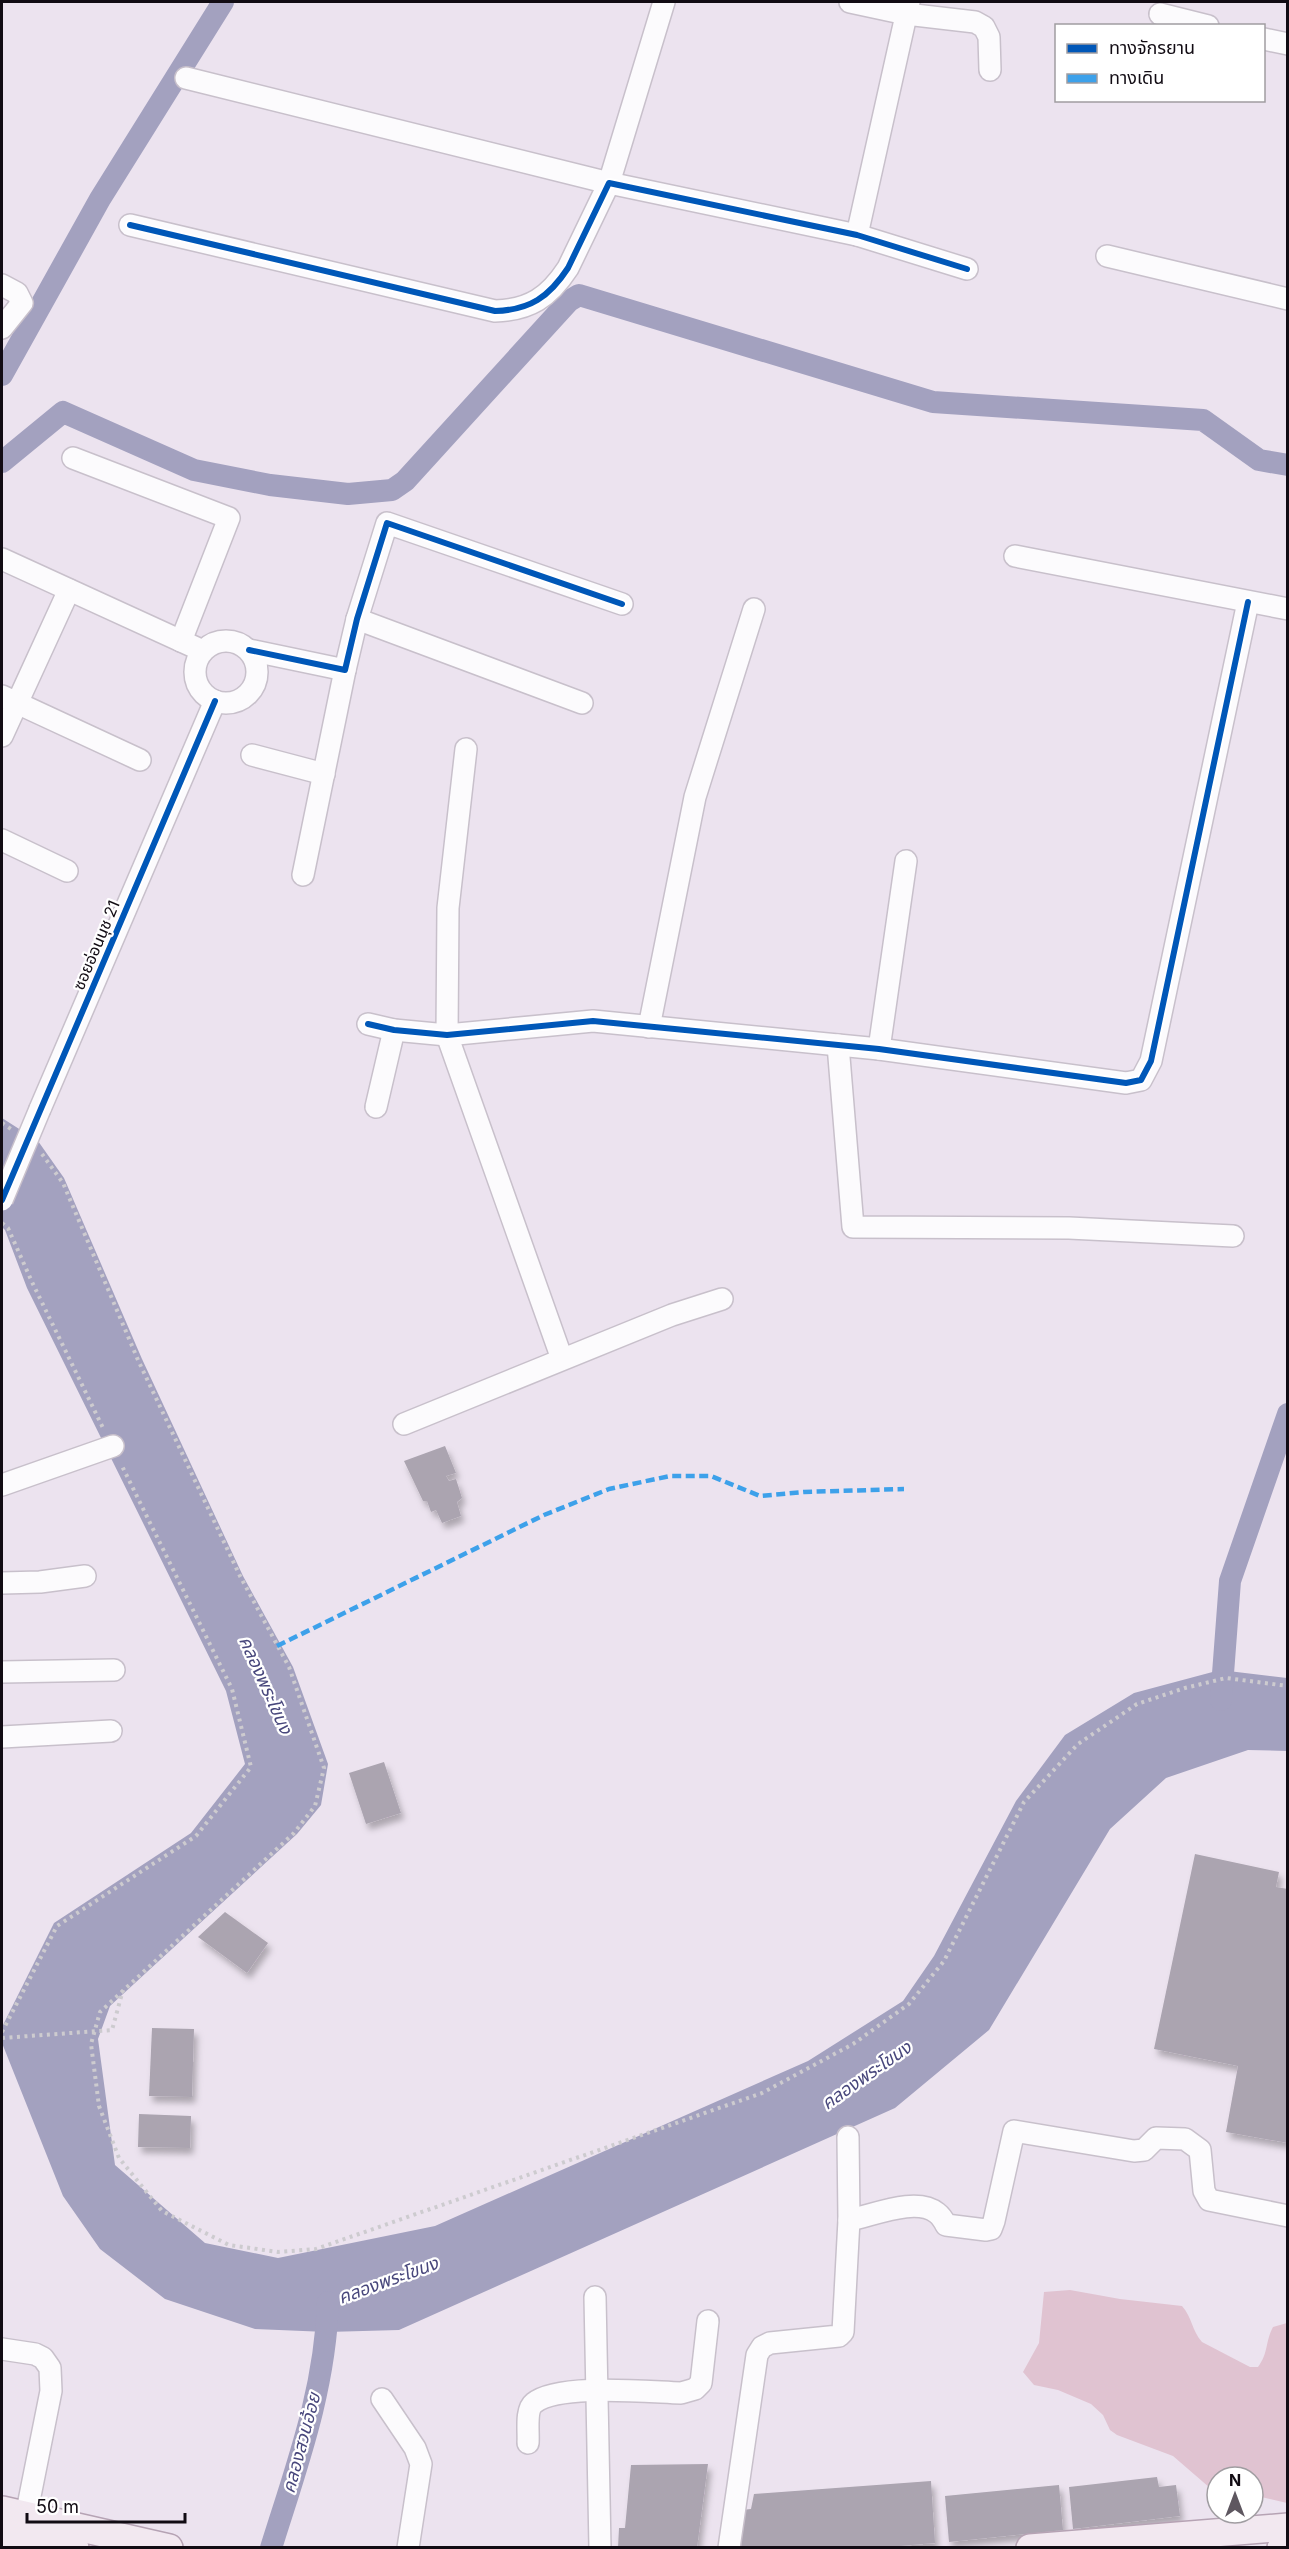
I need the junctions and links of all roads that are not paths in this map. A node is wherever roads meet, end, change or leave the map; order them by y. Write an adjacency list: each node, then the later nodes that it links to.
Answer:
1 (664, 2): 10 (street)
2 (850, 2): 3 (street)
3 (908, 8): 8 (street); 12 (street)
4 (1160, 14): 5 (street)
5 (1200, 24)
6 (1265, 40): 7 (street)
7 (1287, 45)
8 (990, 70)
9 (186, 78): 10 (street)
10 (609, 183): 11 (street); 12 (street)
11 (130, 225)
12 (857, 235): 14 (street)
13 (1107, 256): 16 (street)
14 (967, 269)
15 (2, 285): 17 (street)
16 (1287, 299)
17 (2, 328)
18 (73, 458): 27 (street)
19 (1015, 556): 22 (street)
20 (2, 559): 21 (street)
21 (69, 590): 27 (street); 31 (street)
22 (1248, 602): 25 (street); 48 (street)
23 (622, 604): 26 (street)
24 (754, 609): 44 (street)
25 (1287, 609)
26 (357, 620): 30 (street); 33 (street)
27 (181, 641): 29 (street)
28 (249, 650): 29 (street); 30 (street); 32 (street)
29 (203, 651): 32 (street)
30 (345, 670): 38 (street)
31 (9, 699): 34 (street); 37 (street)
32 (215, 701): 50 (street, ซอยอ่อนนุช 21, bridge)
33 (582, 703)
34 (2, 736)
35 (466, 749): 46 (street)
36 (252, 755): 38 (street)
37 (140, 760)
38 (324, 774): 42 (street)
39 (2, 840): 41 (street)
40 (906, 861): 48 (street)
41 (67, 871)
42 (303, 875)
43 (368, 1024): 45 (street)
44 (649, 1027): 46 (street); 47 (street)
45 (394, 1030): 46 (street); 49 (street)
46 (447, 1035): 53 (street)
47 (838, 1045): 48 (street); 51 (street)
48 (879, 1049)
49 (375, 1107)
50 (2, 1200)
51 (1233, 1236)
52 (722, 1299): 53 (street)
53 (562, 1359): 54 (street)
54 (404, 1424)
55 (113, 1446): 56 (street)
56 (2, 1485)
57 (85, 1576): 58 (street)
58 (2, 1583)
59 (114, 1670): 60 (street)
60 (2, 1672)
61 (111, 1731): 62 (street)
62 (2, 1737)
63 (848, 2138): 65 (street)
64 (1287, 2216): 65 (street)
65 (849, 2220): 80 (street)
66 (595, 2297): 69 (street)
67 (708, 2321): 69 (street)
68 (2, 2349): 72 (street)
69 (598, 2391): 71 (street); 79 (street)
70 (382, 2399): 78 (street)
71 (528, 2443)
72 (14, 2513): 75 (main road)
73 (2, 2532): 76 (main road)
74 (1279, 2540): 81 (main road)
75 (133, 2544): 77 (main road)
76 (75, 2547)
77 (169, 2547)
78 (408, 2547)
79 (600, 2547)
80 (729, 2547)
81 (1043, 2547)

